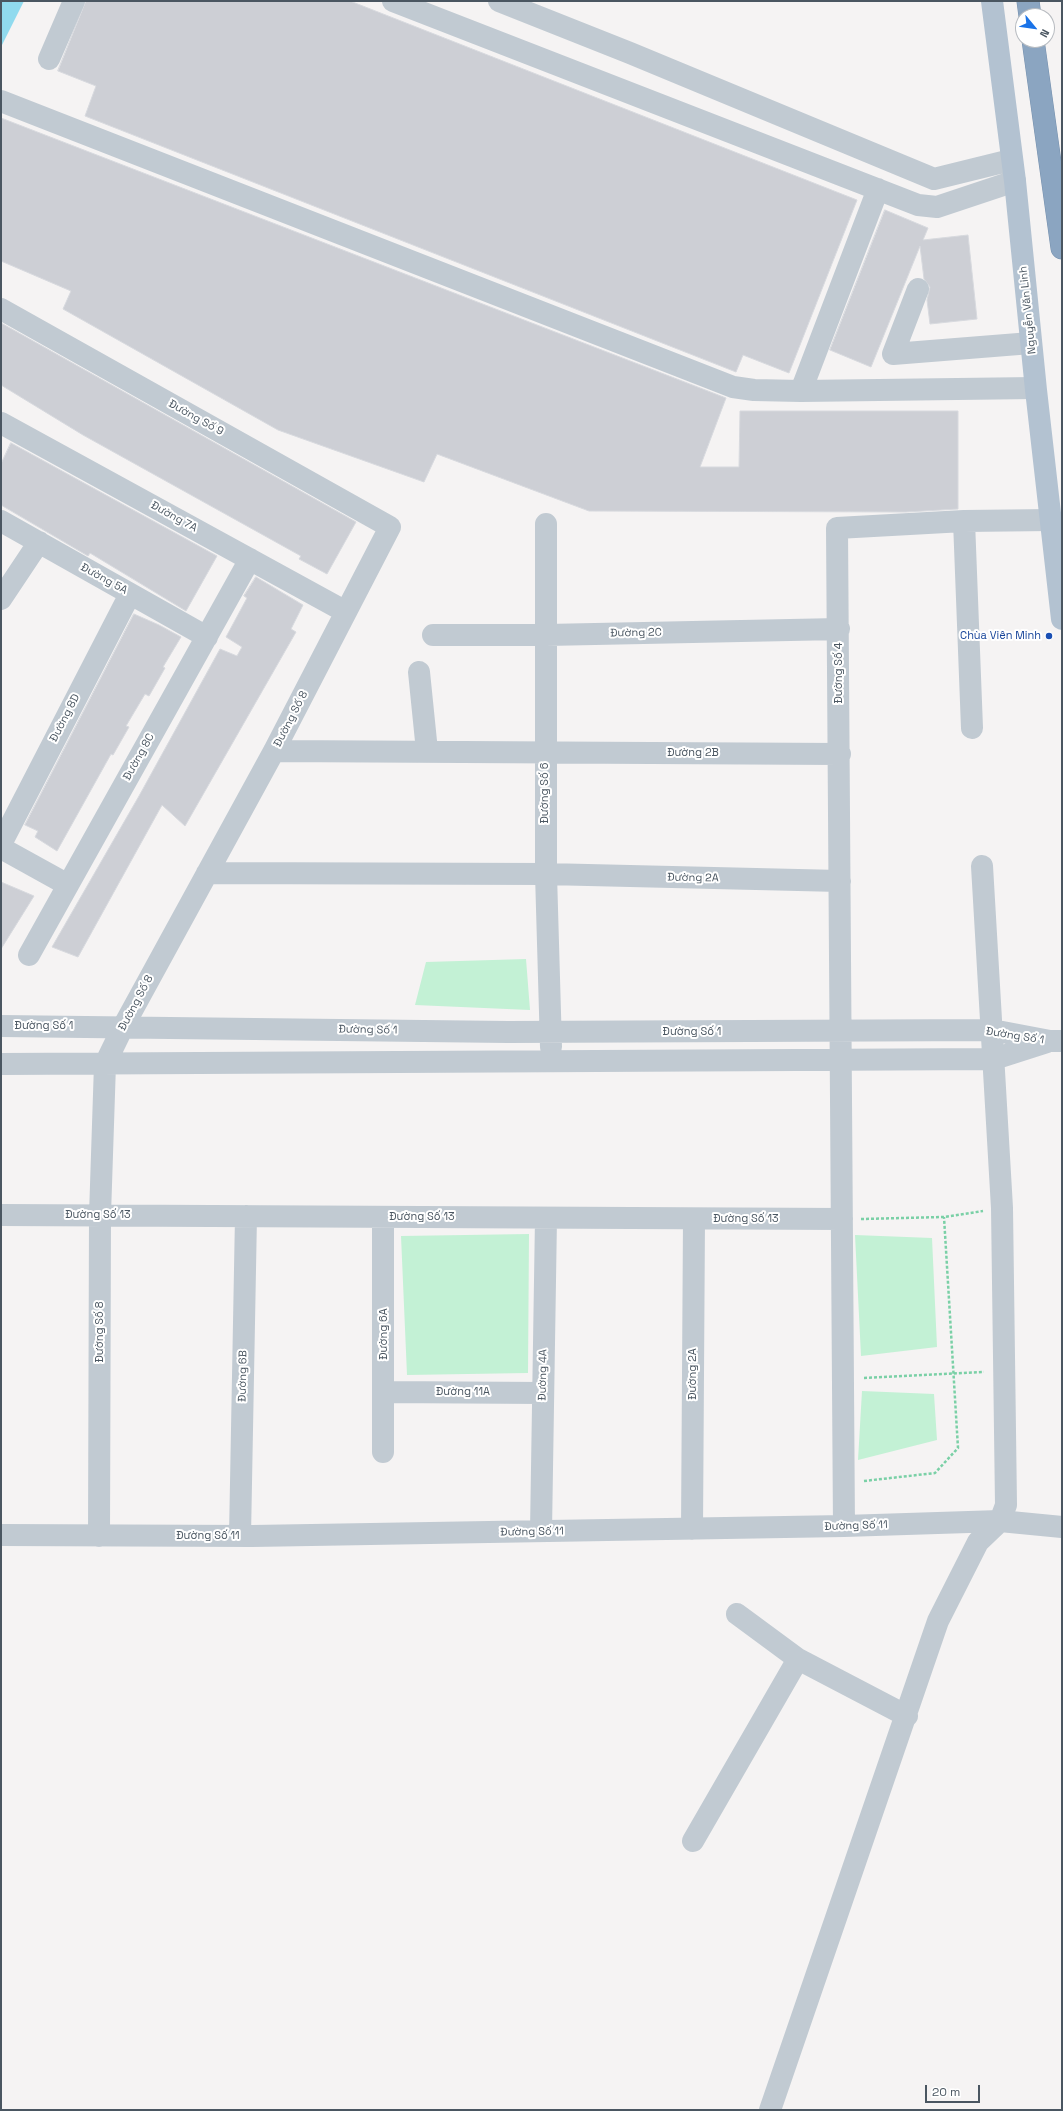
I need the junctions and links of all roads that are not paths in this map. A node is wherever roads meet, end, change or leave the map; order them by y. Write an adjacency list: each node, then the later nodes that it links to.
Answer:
1 (74, 1): 6 (street)
2 (393, 1): 9 (street)
3 (499, 1): 8 (street)
4 (992, 1): 8 (main road, Nguyễn Văn Linh)
5 (1034, 48): 10 (highway)
6 (49, 59)
7 (1, 101): 15 (street)
8 (1013, 171): 9 (street); 13 (main road, Nguyễn Văn Linh)
9 (878, 189): 15 (street)
10 (1062, 248)
11 (918, 290): 13 (street)
12 (1, 309): 21 (street, Đường Số 9)
13 (1031, 343): 14 (main road, Nguyễn Văn Linh)
14 (1035, 388): 15 (street); 17 (main road, Nguyễn Văn Linh)
15 (801, 390)
16 (2, 426): 23 (street, Đường 7A)
17 (1051, 520): 19 (street, Đường Số 4); 27 (main road, Nguyễn Văn Linh)
18 (1, 521): 22 (street, Đường 5A)
19 (964, 521): 28 (street, Đường Số 4); 33 (street)
20 (546, 524): 30 (street, Đường Số 6)
21 (390, 527): 26 (street, Đường Số 8)
22 (39, 542): 24 (street, Đường 5A); 25 (street)
23 (250, 559): 26 (street, Đường 7A); 31 (street, Đường 8C)
24 (130, 594): 31 (street, Đường 5A); 38 (street, Đường 8D)
25 (1, 599)
26 (346, 612): 34 (street, Đường Số 8)
27 (1062, 619)
28 (839, 629): 30 (street, Đường 2C); 37 (street, Đường Số 4)
29 (434, 635): 30 (street, Đường 2C)
30 (546, 635): 36 (street, Đường Số 6)
31 (207, 637): 44 (street, Đường 8C)
32 (419, 672): 35 (street)
33 (972, 728)
34 (274, 751): 35 (street, Đường 2B); 41 (street, Đường Số 8)
35 (427, 751): 36 (street, Đường 2B)
36 (545, 752): 37 (street, Đường 2B); 42 (street, Đường Số 6)
37 (840, 754): 43 (street, Đường Số 4)
38 (1, 844)
39 (1, 848): 44 (street)
40 (982, 866): 48 (street)
41 (206, 873): 42 (street, Đường 2A); 47 (street, Đường Số 8)
42 (546, 874): 43 (street, Đường 2A); 50 (street, Đường Số 6)
43 (840, 881): 49 (street, Đường Số 4)
44 (68, 885): 45 (street, Đường 8C)
45 (29, 955)
46 (1, 1026): 47 (street, Đường Số 1)
47 (123, 1027): 50 (street, Đường Số 1); 56 (street, Đường Số 8)
48 (992, 1030): 49 (street, Đường Số 1); 51 (street, Đường Số 1); 52 (street)
49 (841, 1031): 50 (street, Đường Số 1); 53 (street, Đường Số 4)
50 (551, 1032): 54 (street, Đường Số 6)
51 (1056, 1041): 52 (street, Đường Số 1)
52 (994, 1059): 53 (street, Đường Số 1); 67 (street)
53 (841, 1061): 54 (street, Đường Số 1); 63 (street, Đường Số 4)
54 (550, 1062): 56 (street, Đường Số 1)
55 (1, 1064): 56 (street, Đường Số 1)
56 (105, 1064): 58 (street, Đường Số 8)
57 (1, 1214): 58 (street, Đường Số 13)
58 (100, 1215): 59 (street, Đường Số 13); 73 (street, Đường Số 8)
59 (246, 1216): 60 (street, Đường Số 13); 74 (street, Đường 6B)
60 (383, 1217): 61 (street, Đường Số 13); 64 (street, Đường 6A)
61 (546, 1218): 62 (street, Đường Số 13); 65 (street, Đường 4A)
62 (694, 1219): 63 (street, Đường Số 13); 70 (street, Đường 2A)
63 (842, 1220): 68 (street, Đường Số 4)
64 (384, 1392): 65 (street, Đường 11A); 66 (street, Đường 6A)
65 (543, 1393): 71 (street, Đường 4A)
66 (383, 1452)
67 (1000, 1521): 68 (street, Đường Số 11); 69 (street, Đường Số 11); 77 (street)
68 (844, 1526): 70 (street, Đường Số 11)
69 (1062, 1527)
70 (692, 1529): 71 (street, Đường Số 11)
71 (541, 1531): 74 (street, Đường Số 11)
72 (1, 1535): 73 (street, Đường Số 11)
73 (99, 1536): 74 (street, Đường Số 11)
74 (240, 1536)
75 (737, 1614): 76 (street)
76 (798, 1659): 77 (street); 78 (street)
77 (907, 1716): 79 (street)
78 (693, 1841)
79 (770, 2110)

